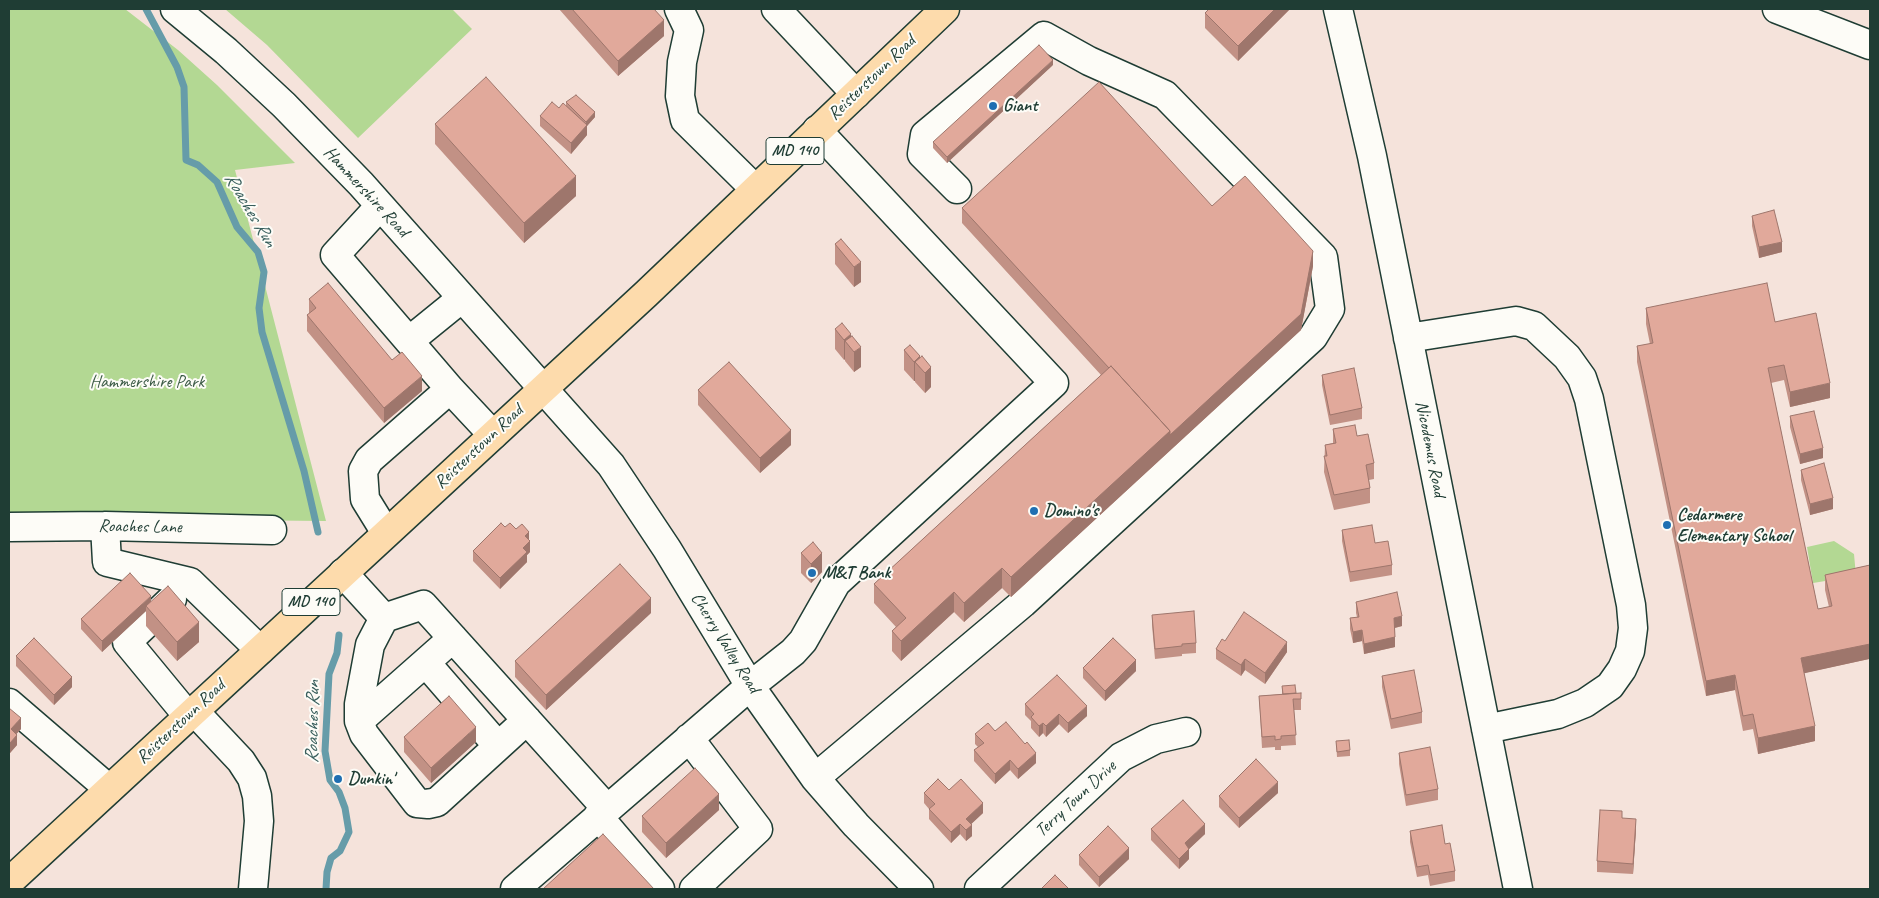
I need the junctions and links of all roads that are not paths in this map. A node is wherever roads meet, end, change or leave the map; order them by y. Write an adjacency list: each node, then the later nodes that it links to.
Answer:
1 (175, 9): 12 (street, Hammershire Road)
2 (680, 9): 11 (street)
3 (776, 9): 8 (street)
4 (945, 9): 8 (main road, Reisterstown Road / MD 140)
5 (1338, 9): 14 (street, Nicodemus Road)
6 (1778, 9): 7 (street)
7 (1870, 44)
8 (856, 94): 9 (main road, Reisterstown Road / MD 140)
9 (818, 130): 11 (main road, Reisterstown Road / MD 140); 29 (street)
10 (956, 189): 38 (street)
11 (755, 190): 16 (main road, Reisterstown Road / MD 140)
12 (380, 206): 13 (street, Hammershire Road); 15 (street)
13 (462, 298): 15 (street); 16 (street, Hammershire Road)
14 (1408, 338): 34 (street, Nicodemus Road); 34 (street)
15 (409, 341): 17 (street)
16 (543, 388): 18 (main road, Reisterstown Road / MD 140); 29 (street, Cherry Valley Road)
17 (450, 389): 18 (street); 22 (street)
18 (493, 435): 22 (main road, Reisterstown Road / MD 140)
19 (105, 526): 20 (street, Roaches Lane); 21 (street, Roaches Lane); 24 (street)
20 (9, 527)
21 (272, 530)
22 (386, 533): 23 (main road, Reisterstown Road / MD 140)
23 (343, 573): 25 (street); 27 (main road, Reisterstown Road / MD 140)
24 (190, 582): 27 (street); 31 (street)
25 (384, 618): 26 (street); 33 (street)
26 (453, 638): 28 (street); 32 (street)
27 (260, 650): 31 (main road, Reisterstown Road / MD 140)
28 (426, 663): 33 (street); 37 (street)
29 (750, 686): 36 (street); 38 (street, Cherry Valley Road)
30 (9, 703): 39 (street)
31 (191, 714): 39 (main road, Reisterstown Road / MD 140); 42 (street)
32 (527, 720): 37 (street); 40 (street)
33 (359, 721): 37 (street)
34 (1486, 729): 48 (street, Nicodemus Road)
35 (1186, 732): 47 (street, Terry Town Drive)
36 (689, 738): 40 (street); 45 (street)
37 (498, 746)
38 (815, 778): 46 (street, Cherry Valley Road)
39 (109, 789): 41 (main road, Reisterstown Road / MD 140)
40 (603, 812): 43 (street); 44 (street)
41 (9, 882)
42 (253, 889)
43 (515, 889)
44 (660, 889)
45 (694, 889)
46 (919, 889)
47 (979, 889)
48 (1518, 889)

